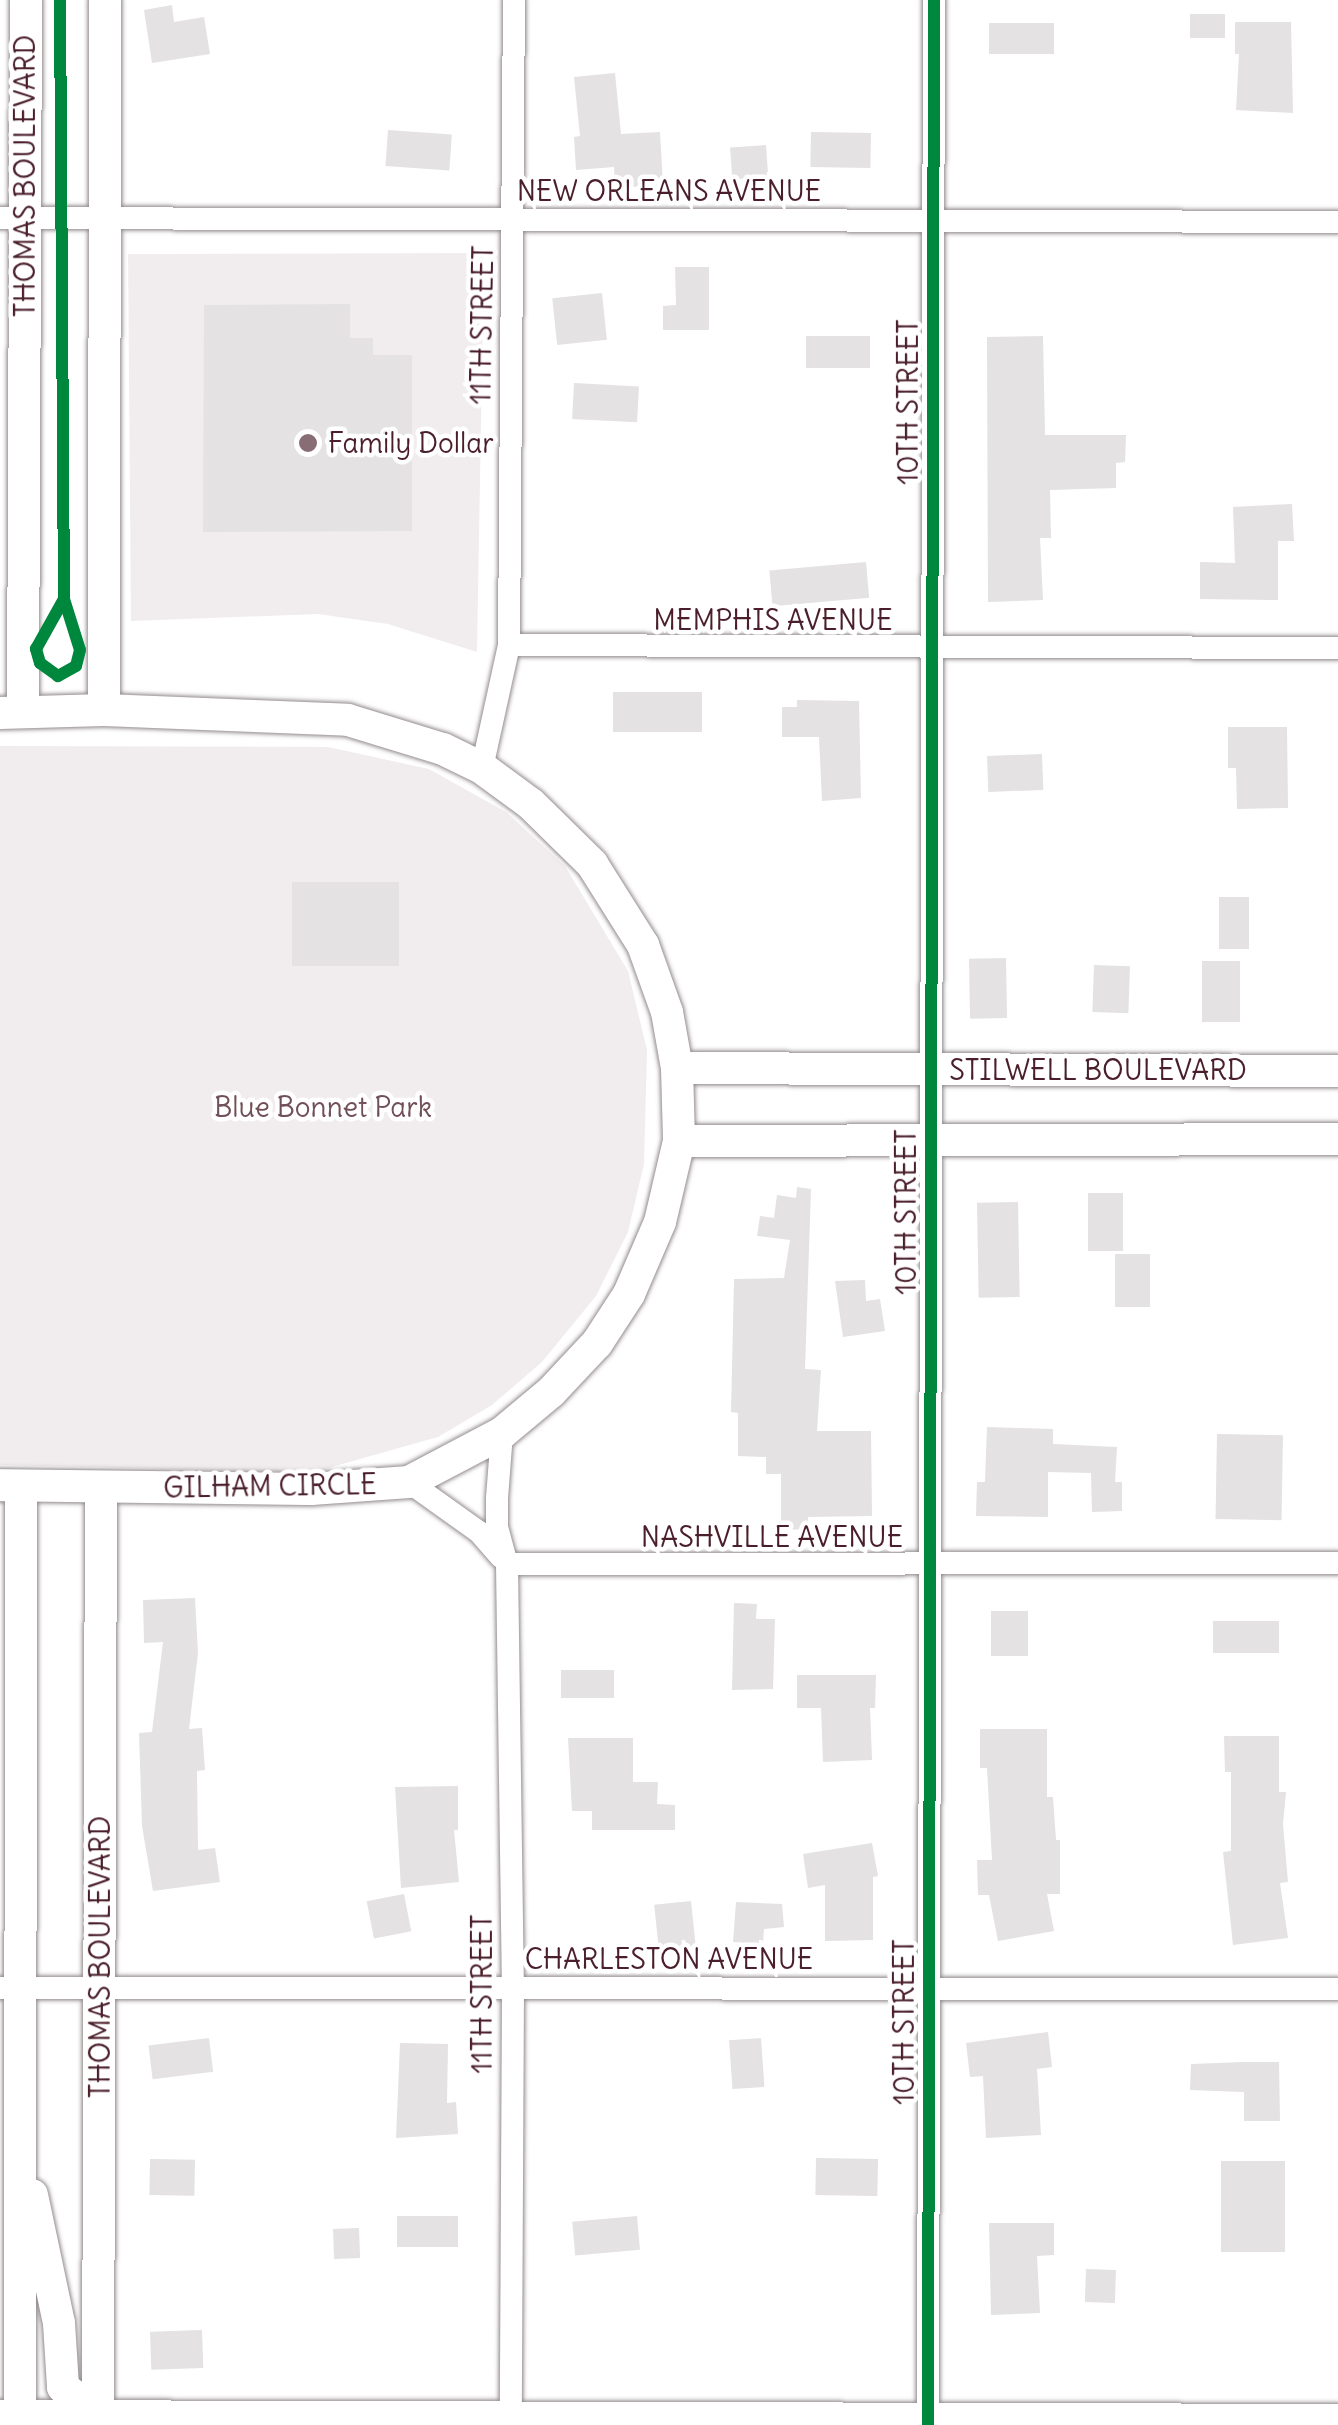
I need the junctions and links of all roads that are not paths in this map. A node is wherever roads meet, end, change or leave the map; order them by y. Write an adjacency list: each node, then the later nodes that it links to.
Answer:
1 (26, 0): 5 (main road, THOMAS BOULEVARD)
2 (105, 0): 6 (main road)
3 (514, 0): 7 (street, 11TH STREET)
4 (934, 0): 8 (street, 10TH STREET)
5 (13, 218): 6 (street, NEW ORLEANS AVENUE); 14 (main road, THOMAS BOULEVARD)
6 (104, 219): 7 (street, NEW ORLEANS AVENUE); 13 (main road)
7 (513, 221): 8 (street, NEW ORLEANS AVENUE); 10 (street, 11TH STREET)
8 (934, 221): 9 (street, NEW ORLEANS AVENUE); 11 (street, 10TH STREET)
9 (1338, 222)
10 (509, 645): 11 (street, MEMPHIS AVENUE); 15 (street, 11TH STREET)
11 (932, 645): 12 (street, MEMPHIS AVENUE); 17 (street, 10TH STREET)
12 (1338, 648)
13 (104, 710): 14 (main road, GILHAM CIRCLE); 15 (main road, GILHAM CIRCLE)
14 (12, 712)
15 (482, 768): 16 (main road, GILHAM CIRCLE)
16 (678, 1068): 17 (main road, STILWELL BOULEVARD); 21 (main road, GILHAM CIRCLE)
17 (931, 1070): 18 (main road, STILWELL BOULEVARD); 19 (street, 10TH STREET)
18 (1338, 1071)
19 (932, 1139): 20 (main road); 21 (main road); 26 (street, 10TH STREET)
20 (1338, 1140)
21 (679, 1142): 22 (main road, GILHAM CIRCLE)
22 (502, 1433): 23 (main road, GILHAM CIRCLE); 28 (street, 11TH STREET)
23 (408, 1482): 25 (main road, GILHAM CIRCLE); 28 (street)
24 (10, 1486): 25 (main road, GILHAM CIRCLE); 29 (main road)
25 (101, 1488): 30 (main road, THOMAS BOULEVARD)
26 (930, 1562): 27 (street, NASHVILLE AVENUE); 28 (street, NASHVILLE AVENUE); 31 (street, 10TH STREET)
27 (1338, 1563)
28 (507, 1564): 33 (street, 11TH STREET)
29 (11, 1988): 30 (street, CHARLESTON AVENUE); 34 (main road)
30 (100, 1988): 33 (street, CHARLESTON AVENUE); 37 (main road, THOMAS BOULEVARD)
31 (929, 1988): 32 (street, CHARLESTON AVENUE); 33 (street, CHARLESTON AVENUE); 39 (street, 10TH STREET)
32 (1338, 1989)
33 (513, 1990): 38 (street, 11TH STREET)
34 (21, 2157): 36 (main road); 37 (main road)
35 (1338, 2419): 39 (street)
36 (17, 2420): 37 (street)
37 (98, 2420): 38 (street)
38 (511, 2420): 39 (street)
39 (928, 2422)

